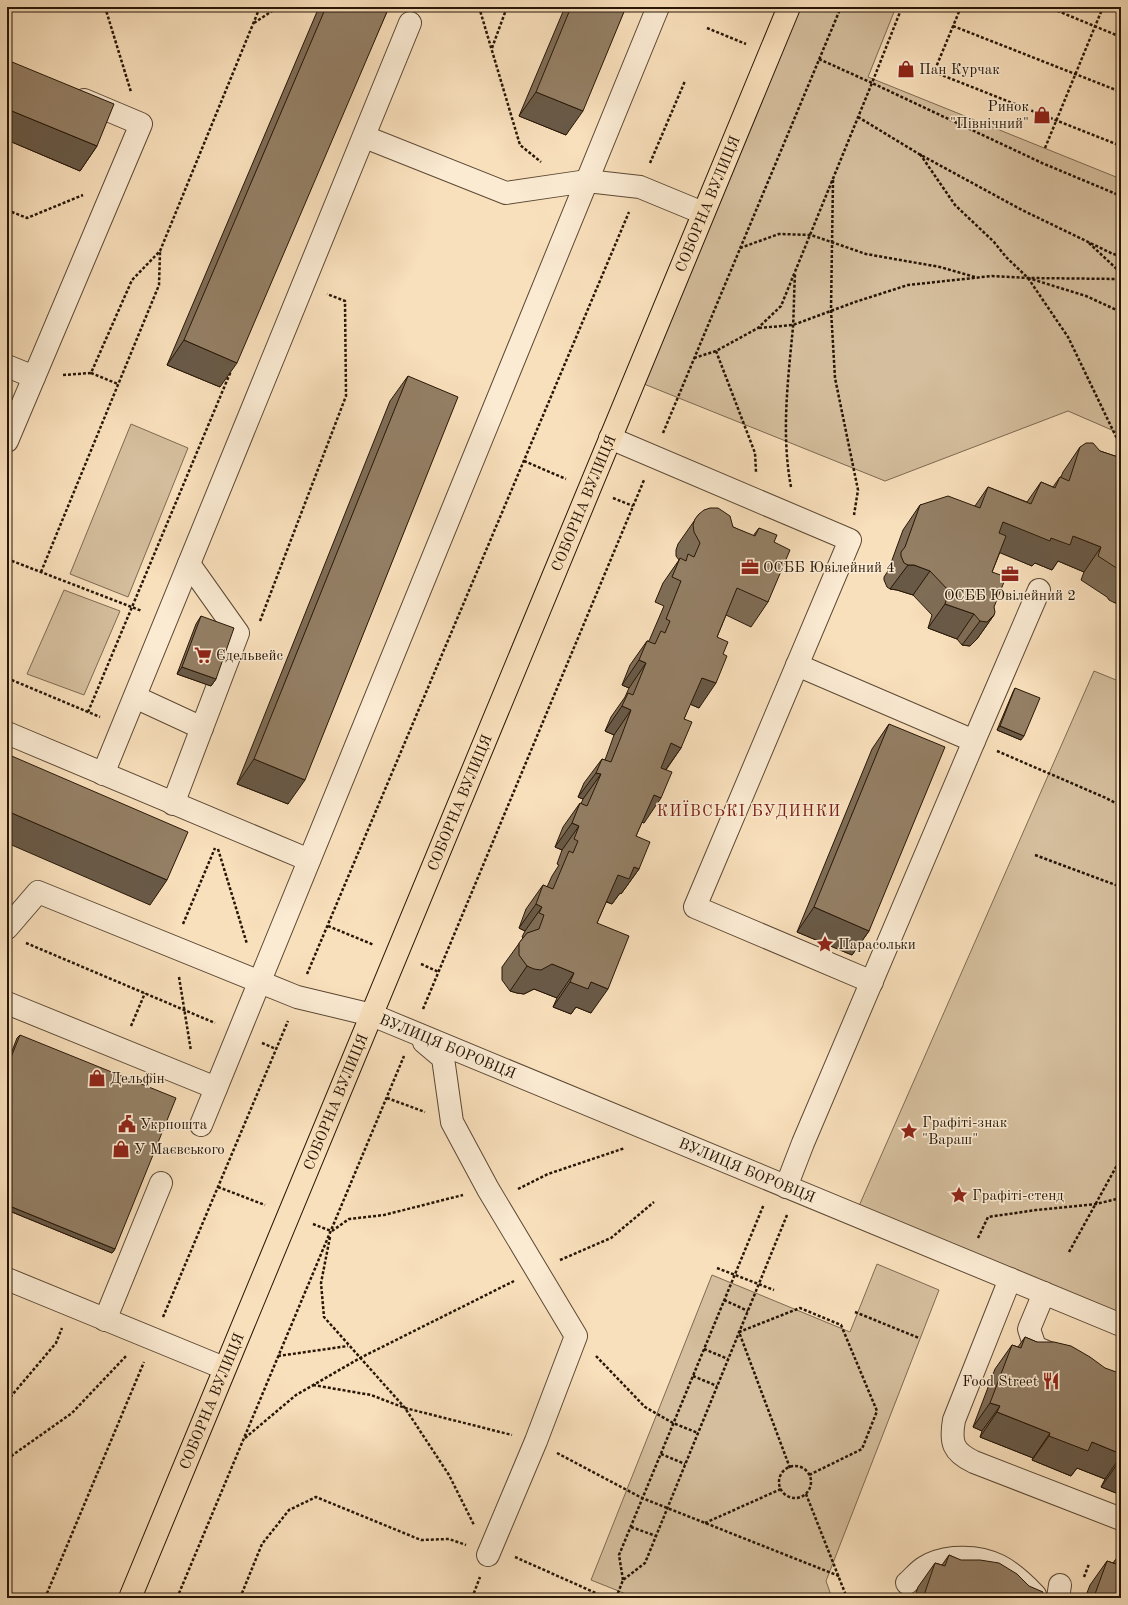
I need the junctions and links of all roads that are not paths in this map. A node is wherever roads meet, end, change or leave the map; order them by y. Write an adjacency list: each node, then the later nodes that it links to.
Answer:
1 (658, 7): 6 (street)
2 (789, 7): 7 (main road, СОБОРНА ВУЛИЦЯ)
3 (410, 23): 5 (street)
4 (63, 92): 9 (street)
5 (365, 137): 6 (street); 12 (street)
6 (578, 182): 7 (street); 21 (street)
7 (703, 213): 10 (main road, СОБОРНА ВУЛИЦЯ)
8 (7, 366): 9 (street)
9 (34, 377): 11 (street)
10 (610, 438): 14 (street); 26 (main road, СОБОРНА ВУЛИЦЯ)
11 (7, 441)
12 (189, 564): 15 (street); 16 (street)
13 (1039, 590): 18 (street)
14 (797, 665): 18 (street); 24 (street)
15 (135, 697): 16 (street); 19 (street)
16 (202, 728): 20 (street)
17 (7, 733): 19 (street)
18 (974, 741): 24 (street)
19 (103, 774): 20 (street)
20 (173, 804): 21 (street)
21 (309, 860): 23 (street)
22 (14, 935): 23 (street, ВУЛИЦЯ БОРОВЦЯ)
23 (259, 982): 26 (street, ВУЛИЦЯ БОРОВЦЯ); 28 (street)
24 (872, 982): 31 (street)
25 (7, 1003): 28 (street)
26 (372, 1016): 27 (street, ВУЛИЦЯ БОРОВЦЯ); 38 (main road, СОБОРНА ВУЛИЦЯ)
27 (413, 1034): 31 (street, ВУЛИЦЯ БОРОВЦЯ); 40 (street)
28 (216, 1088): 29 (street)
29 (201, 1125)
30 (161, 1183): 35 (street)
31 (786, 1186): 33 (street, ВУЛИЦЯ БОРОВЦЯ)
32 (7, 1279): 35 (street)
33 (1010, 1279): 34 (street, ВУЛИЦЯ БОРОВЦЯ); 39 (street)
34 (1044, 1293): 36 (street, ВУЛИЦЯ БОРОВЦЯ); 37 (street)
35 (105, 1320): 38 (street)
36 (1121, 1325)
37 (1071, 1362)
38 (224, 1368): 42 (main road, СОБОРНА ВУЛИЦЯ)
39 (1121, 1519)
40 (488, 1555)
41 (907, 1583): 43 (street)
42 (130, 1598)
43 (1036, 1598)

